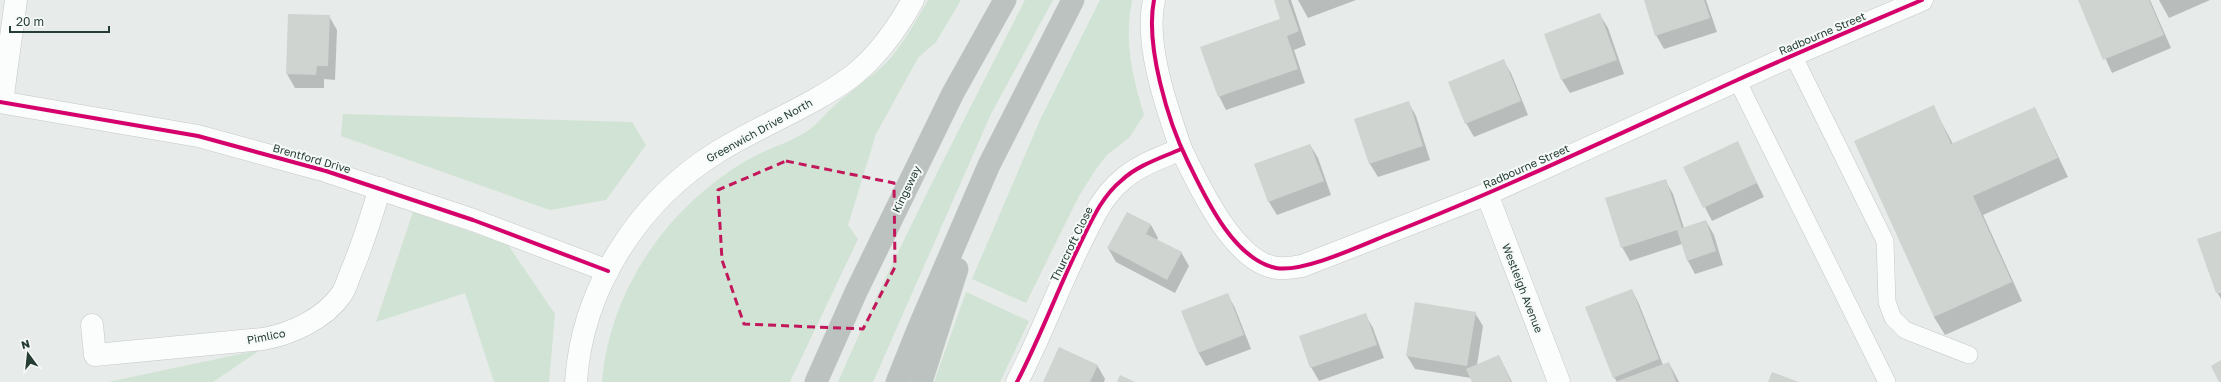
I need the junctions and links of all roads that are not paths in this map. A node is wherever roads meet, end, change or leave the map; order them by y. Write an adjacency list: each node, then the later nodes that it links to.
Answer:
1 (16, 0): 9 (street)
2 (913, 0): 14 (street, Greenwich Drive North)
3 (1005, 0): 18 (highway, Kingsway)
4 (1073, 0): 11 (highway)
5 (1154, 0): 10 (street, Radbourne Street)
6 (1922, 0): 7 (street, Radbourne Street)
7 (1793, 55): 8 (street, Radbourne Street); 16 (lane)
8 (1737, 80): 13 (street, Radbourne Street); 23 (lane)
9 (1, 102): 12 (street, Brentford Drive)
10 (1181, 149): 13 (street, Radbourne Street); 21 (street, Thurcroft Close)
11 (989, 165): 19 (highway); 20 (highway)
12 (380, 188): 14 (street, Brentford Drive); 15 (street, Pimlico)
13 (1487, 194): 22 (street, Westleigh Avenue)
14 (608, 271): 17 (street, Greenwich Drive North)
15 (92, 325)
16 (1969, 355)
17 (576, 382)
18 (816, 382)
19 (897, 382)
20 (920, 382)
21 (1017, 382)
22 (1559, 382)
23 (1887, 382)

